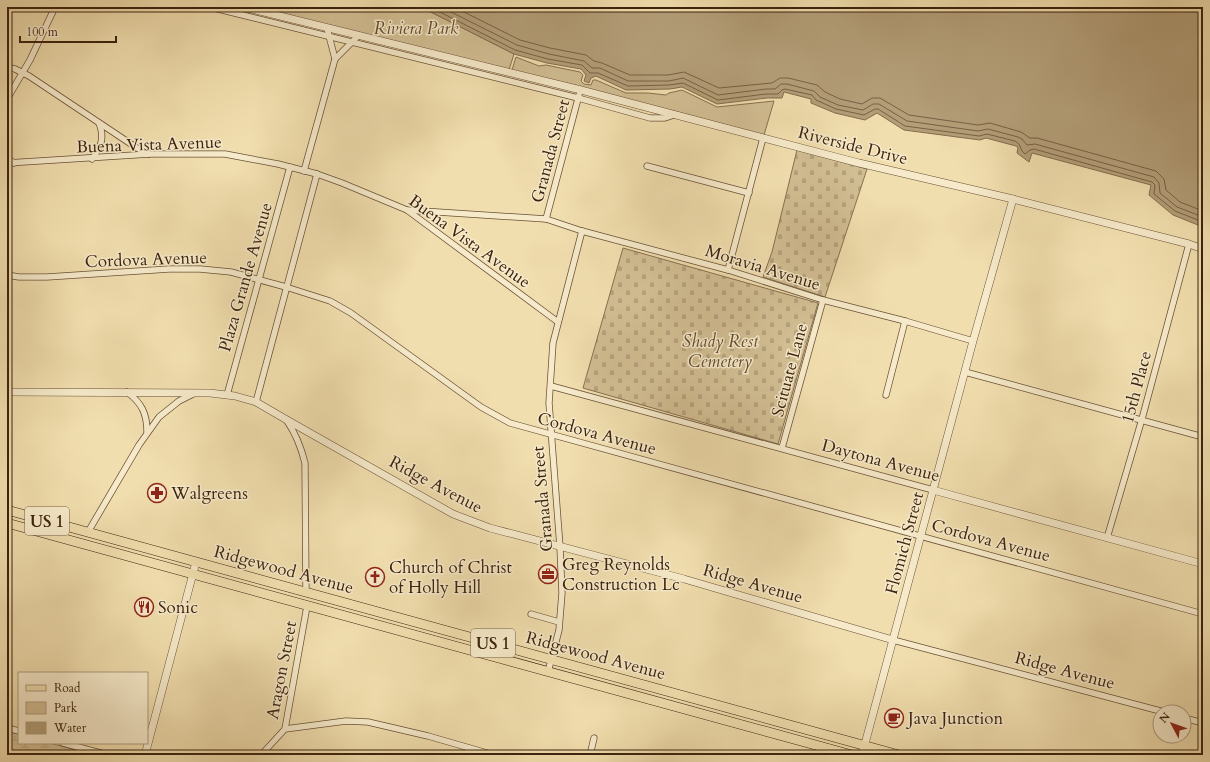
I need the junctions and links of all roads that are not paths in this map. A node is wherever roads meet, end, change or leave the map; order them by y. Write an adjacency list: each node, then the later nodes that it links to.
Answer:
1 (55, 7): 10 (street)
2 (210, 7): 6 (street)
3 (243, 7): 4 (street, Riverside Drive)
4 (327, 28): 5 (street, Riverside Drive); 6 (street)
5 (358, 36): 7 (street); 11 (street, Riverside Drive)
6 (329, 37): 7 (street); 8 (street)
7 (351, 42): 8 (street); 12 (street)
8 (335, 60): 24 (street)
9 (7, 66): 10 (street)
10 (23, 73): 13 (street); 15 (street)
11 (581, 90): 12 (street, Granada Street); 14 (street, Riverside Drive)
12 (578, 98): 14 (street); 29 (street, Granada Street)
13 (7, 99)
14 (674, 115): 16 (street, Riverside Drive)
15 (99, 123): 17 (street); 19 (street)
16 (763, 138): 26 (street); 27 (street, Riverside Drive)
17 (150, 154): 19 (street, Buena Vista Avenue); 23 (street, Buena Vista Avenue)
18 (7, 158): 21 (street)
19 (92, 159): 21 (street, Buena Vista Avenue)
20 (7, 163): 21 (street, Buena Vista Avenue)
21 (14, 163)
22 (647, 166): 26 (street)
23 (290, 167): 24 (street, Buena Vista Avenue); 35 (street, Plaza Grande Avenue)
24 (304, 170): 25 (street, Buena Vista Avenue)
25 (317, 174): 28 (street, Buena Vista Avenue); 36 (street)
26 (749, 193): 33 (street)
27 (1013, 199): 31 (street, Riverside Drive); 40 (street, Flomich Street)
28 (407, 210): 29 (street, Moravia Avenue); 39 (street, Buena Vista Avenue)
29 (546, 219): 30 (street, Moravia Avenue)
30 (582, 231): 33 (street, Moravia Avenue); 39 (street, Granada Street)
31 (1189, 244): 32 (street, Riverside Drive); 49 (street, 15th Place)
32 (1203, 249)
33 (728, 270): 37 (street, Moravia Avenue)
34 (7, 275): 35 (street, Cordova Avenue)
35 (258, 280): 36 (street, Cordova Avenue); 46 (street, Plaza Grande Avenue)
36 (286, 287): 48 (street); 52 (street, Cordova Avenue)
37 (823, 300): 38 (street, Moravia Avenue); 54 (street, Scituate Lane)
38 (905, 321): 40 (street, Moravia Avenue); 47 (street)
39 (558, 322): 42 (street, Granada Street)
40 (973, 341): 41 (street, Flomich Street)
41 (965, 372): 49 (street); 55 (street, Flomich Street)
42 (551, 386): 52 (street, Granada Street); 54 (street, Daytona Avenue)
43 (7, 392): 44 (street, Ridge Avenue)
44 (127, 392): 45 (street, Ridge Avenue); 51 (street)
45 (192, 394): 46 (street, Ridge Avenue); 51 (street)
46 (227, 395): 48 (street, Ridge Avenue)
47 (886, 395)
48 (256, 402): 50 (street, Ridge Avenue)
49 (1142, 419): 53 (street); 60 (street, 15th Place)
50 (287, 420): 61 (street, Ridge Avenue); 65 (street)
51 (147, 433): 58 (street)
52 (550, 436): 59 (street, Cordova Avenue); 61 (street, Granada Street)
53 (1203, 437)
54 (782, 448): 55 (street, Daytona Avenue)
55 (933, 490): 59 (street, Flomich Street); 60 (street, Daytona Avenue)
56 (7, 510): 58 (main road, Ridgewood Avenue / US 1)
57 (7, 523): 64 (main road, Ridgewood Avenue / US 1)
58 (88, 532): 62 (main road, Ridgewood Avenue / US 1)
59 (921, 536): 68 (street, Cordova Avenue); 70 (street, Flomich Street)
60 (1107, 538): 63 (street, Daytona Avenue)
61 (560, 547): 69 (street, Granada Street); 70 (street, Ridge Avenue)
62 (196, 562): 64 (street); 65 (main road, Ridgewood Avenue / US 1)
63 (1203, 564)
64 (193, 574): 66 (main road, Ridgewood Avenue / US 1); 81 (street)
65 (306, 592): 71 (main road, Ridgewood Avenue / US 1)
66 (307, 606): 72 (main road, Ridgewood Avenue / US 1); 77 (street, Aragon Street)
67 (531, 614): 69 (street)
68 (1203, 614)
69 (560, 622): 71 (street, Granada Street)
70 (893, 640): 73 (street, Ridge Avenue); 83 (street, Flomich Street)
71 (551, 659): 72 (street, Granada Street); 83 (main road, Ridgewood Avenue / US 1)
72 (548, 672): 89 (main road, Ridgewood Avenue / US 1)
73 (1152, 709)
74 (1192, 720): 75 (street)
75 (1203, 723)
76 (7, 728): 78 (street)
77 (285, 729): 86 (street, Aragon Street); 87 (street)
78 (18, 731)
79 (594, 738): 88 (street)
80 (67, 744): 84 (street)
81 (148, 744)
82 (148, 744): 85 (street)
83 (864, 745): 90 (street, Flomich Street); 91 (main road, Ridgewood Avenue / US 1)
84 (108, 755)
85 (145, 755)
86 (261, 755)
87 (494, 755)
88 (590, 755)
89 (852, 755)
90 (862, 755)
91 (899, 755)

